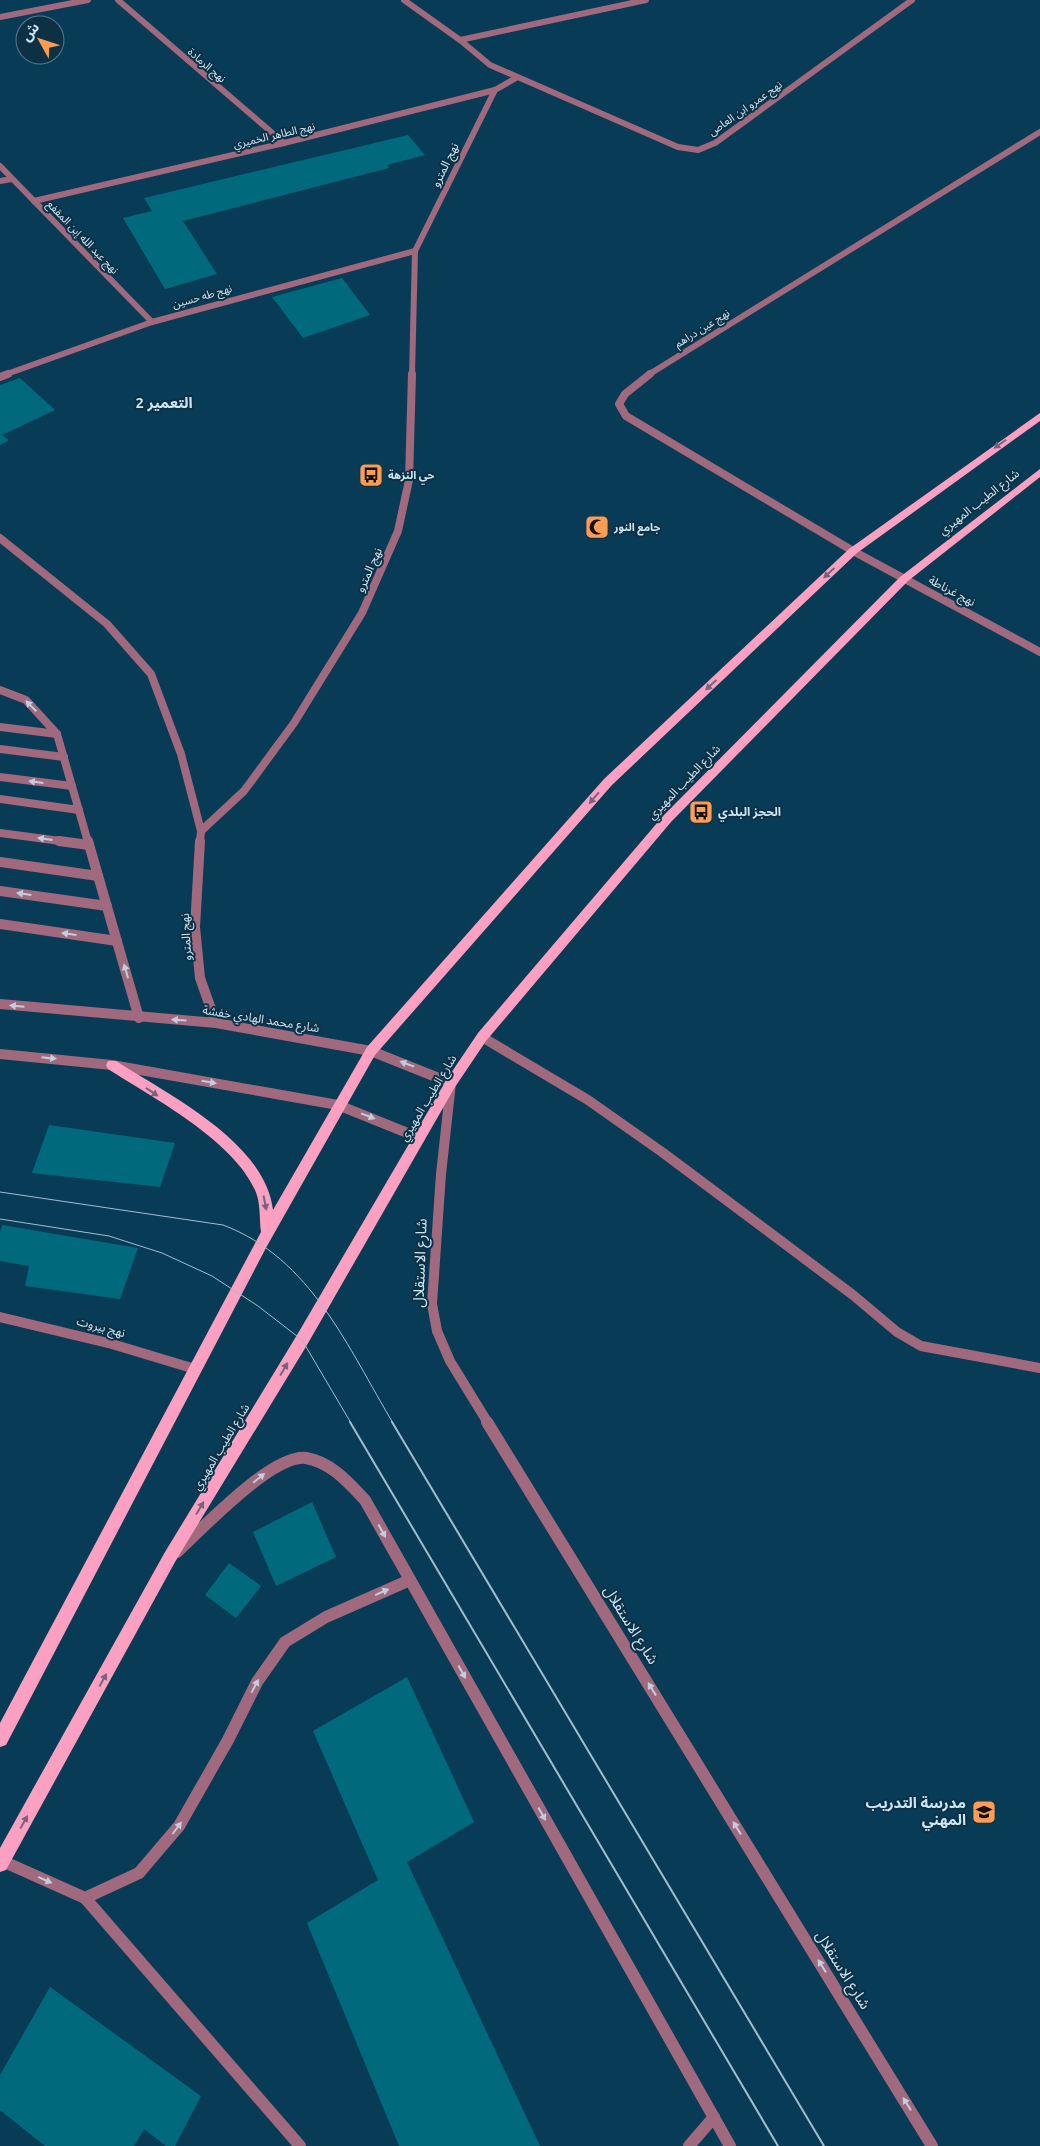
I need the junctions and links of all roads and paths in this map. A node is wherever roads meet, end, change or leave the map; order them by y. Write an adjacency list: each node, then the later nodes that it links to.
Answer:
1 (88, 0): 6 (street)
2 (118, 0): 11 (street, نهج الرمادة)
3 (404, 0): 7 (street, نهج عمرو ابن العاص)
4 (646, 0): 7 (street)
5 (912, 0): 8 (street, نهج عمرو ابن العاص)
6 (0, 17)
7 (460, 40): 8 (street, نهج عمرو ابن العاص)
8 (516, 78): 9 (street, نهج الطاهر الخميري)
9 (495, 90): 11 (street, نهج الطاهر الخميري); 16 (street, نهج المترو)
10 (1040, 132): 22 (street, نهج عين دراهم)
11 (284, 143): 15 (street, نهج الطاهر الخميري)
12 (0, 166): 13 (street, نهج عبد الله إبن المقفع)
13 (12, 178): 14 (street); 15 (street, نهج عبد الله إبن المقفع)
14 (0, 181)
15 (34, 201): 17 (street, نهج عبد الله إبن المقفع)
16 (415, 251): 17 (street, نهج طه حسين); 34 (street, نهج المترو)
17 (152, 322): 18 (street, نهج طه حسين)
18 (0, 377)
19 (1040, 416): 22 (main road, one-way to 22)
20 (1040, 472): 23 (main road, شارع الطيب المهيري)
21 (0, 538): 34 (street)
22 (853, 550): 23 (street, نهج غرناطة); 47 (main road, one-way to 47)
23 (904, 579): 24 (street, نهج غرناطة); 46 (main road, شارع الطيب المهيري)
24 (1040, 652)
25 (0, 690): 27 (street, one-way to 25)
26 (0, 727): 27 (street)
27 (57, 734): 29 (street)
28 (0, 749): 29 (street)
29 (64, 757): 31 (street)
30 (0, 777): 31 (street, one-way to 30)
31 (72, 786): 33 (street)
32 (0, 800): 33 (street)
33 (79, 810): 36 (street)
34 (201, 831): 45 (street, نهج المترو)
35 (0, 833): 36 (street, one-way to 35)
36 (89, 845): 38 (street)
37 (0, 862): 38 (street)
38 (98, 876): 40 (street)
39 (0, 891): 40 (street, one-way to 39)
40 (107, 906): 42 (street)
41 (0, 924): 42 (street, one-way to 41)
42 (117, 941): 44 (street, one-way to 42)
43 (0, 1004): 44 (street, شارع محمد الهادي خفشة, one-way to 43)
44 (139, 1018): 45 (street, شارع محمد الهادي خفشة, one-way to 44)
45 (216, 1023): 47 (street, شارع محمد الهادي خفشة)
46 (482, 1037): 50 (main road, شارع الطيب المهيري); 55 (street)
47 (371, 1051): 50 (street, شارع محمد الهادي خفشة, one-way to 47); 51 (main road)
48 (0, 1054): 49 (street, one-way to 49)
49 (112, 1065): 51 (street, one-way to 51); 53 (main road, one-way to 53)
50 (451, 1083): 52 (main road, شارع الطيب المهيري); 66 (street, شارع الاستقلال, one-way to 50)
51 (338, 1105): 52 (street, one-way to 52); 53 (main road)
52 (420, 1138): 57 (main road, شارع الطيب المهيري, one-way to 52)
53 (266, 1234): 56 (main road)
54 (0, 1318): 56 (street, نهج بيروت)
55 (1040, 1368)
56 (195, 1369): 59 (main road)
57 (170, 1557): 58 (street, one-way to 58); 60 (main road, شارع الطيب المهيري, one-way to 57)
58 (410, 1580): 61 (street, one-way to 58); 62 (street, one-way to 62)
59 (0, 1739)
60 (1, 1862): 61 (street, one-way to 61)
61 (85, 1898): 63 (street)
62 (714, 2117): 64 (street); 65 (street)
63 (300, 2146)
64 (690, 2146)
65 (730, 2146)
66 (932, 2146)

